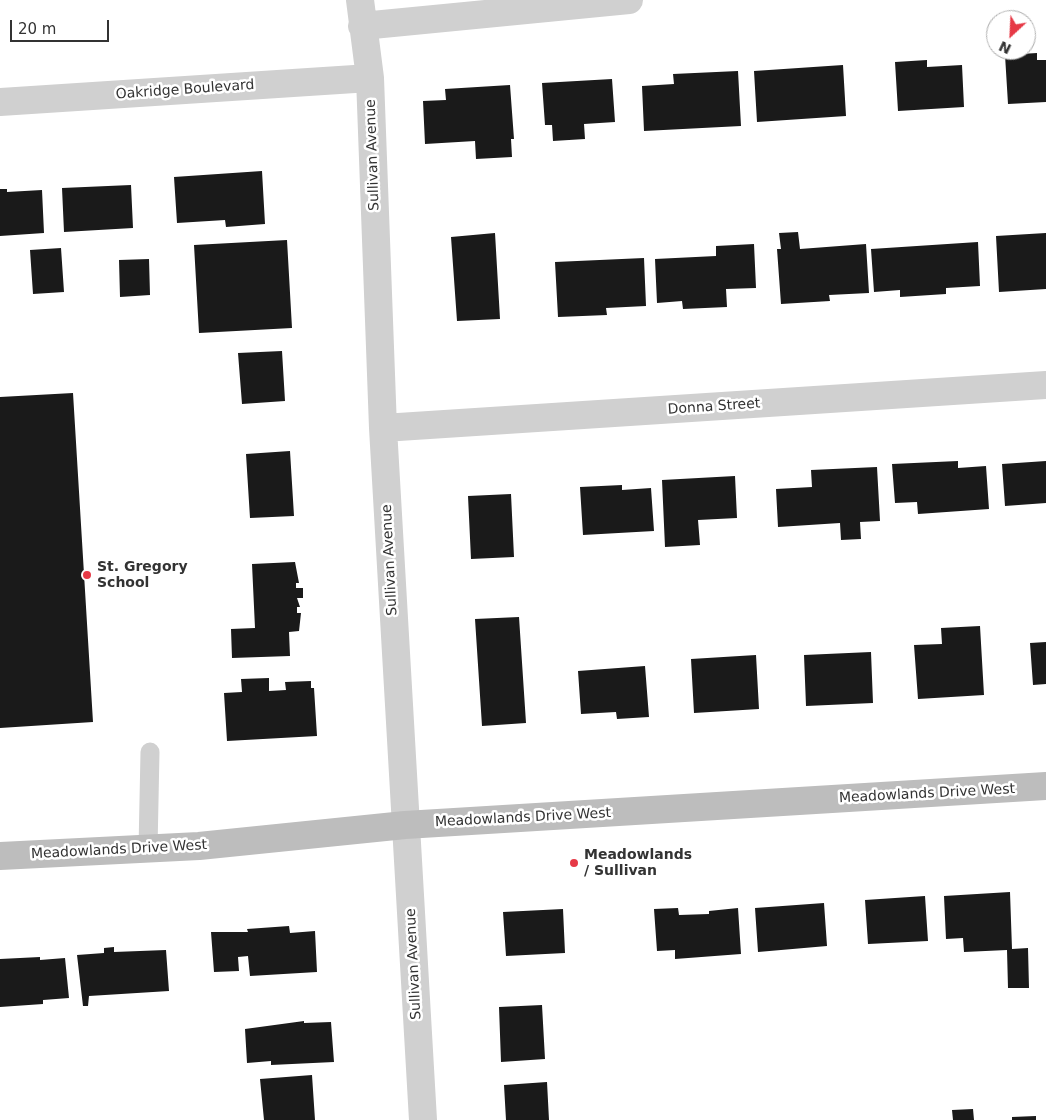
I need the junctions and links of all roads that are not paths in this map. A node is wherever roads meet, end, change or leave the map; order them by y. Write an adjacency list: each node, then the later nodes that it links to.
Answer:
1 (629, 0): 2 (street)
2 (361, 13): 3 (street, Sullivan Avenue)
3 (370, 78): 4 (street, Oakridge Boulevard); 6 (street, Sullivan Avenue)
4 (0, 102)
5 (1046, 385): 6 (street, Donna Street)
6 (383, 428): 9 (street, Sullivan Avenue)
7 (150, 752): 10 (lane)
8 (1046, 786): 9 (main road, Meadowlands Drive West)
9 (405, 825): 10 (main road, Meadowlands Drive West); 12 (street, Sullivan Avenue)
10 (148, 849): 11 (main road, Meadowlands Drive West)
11 (0, 856)
12 (423, 1120)

